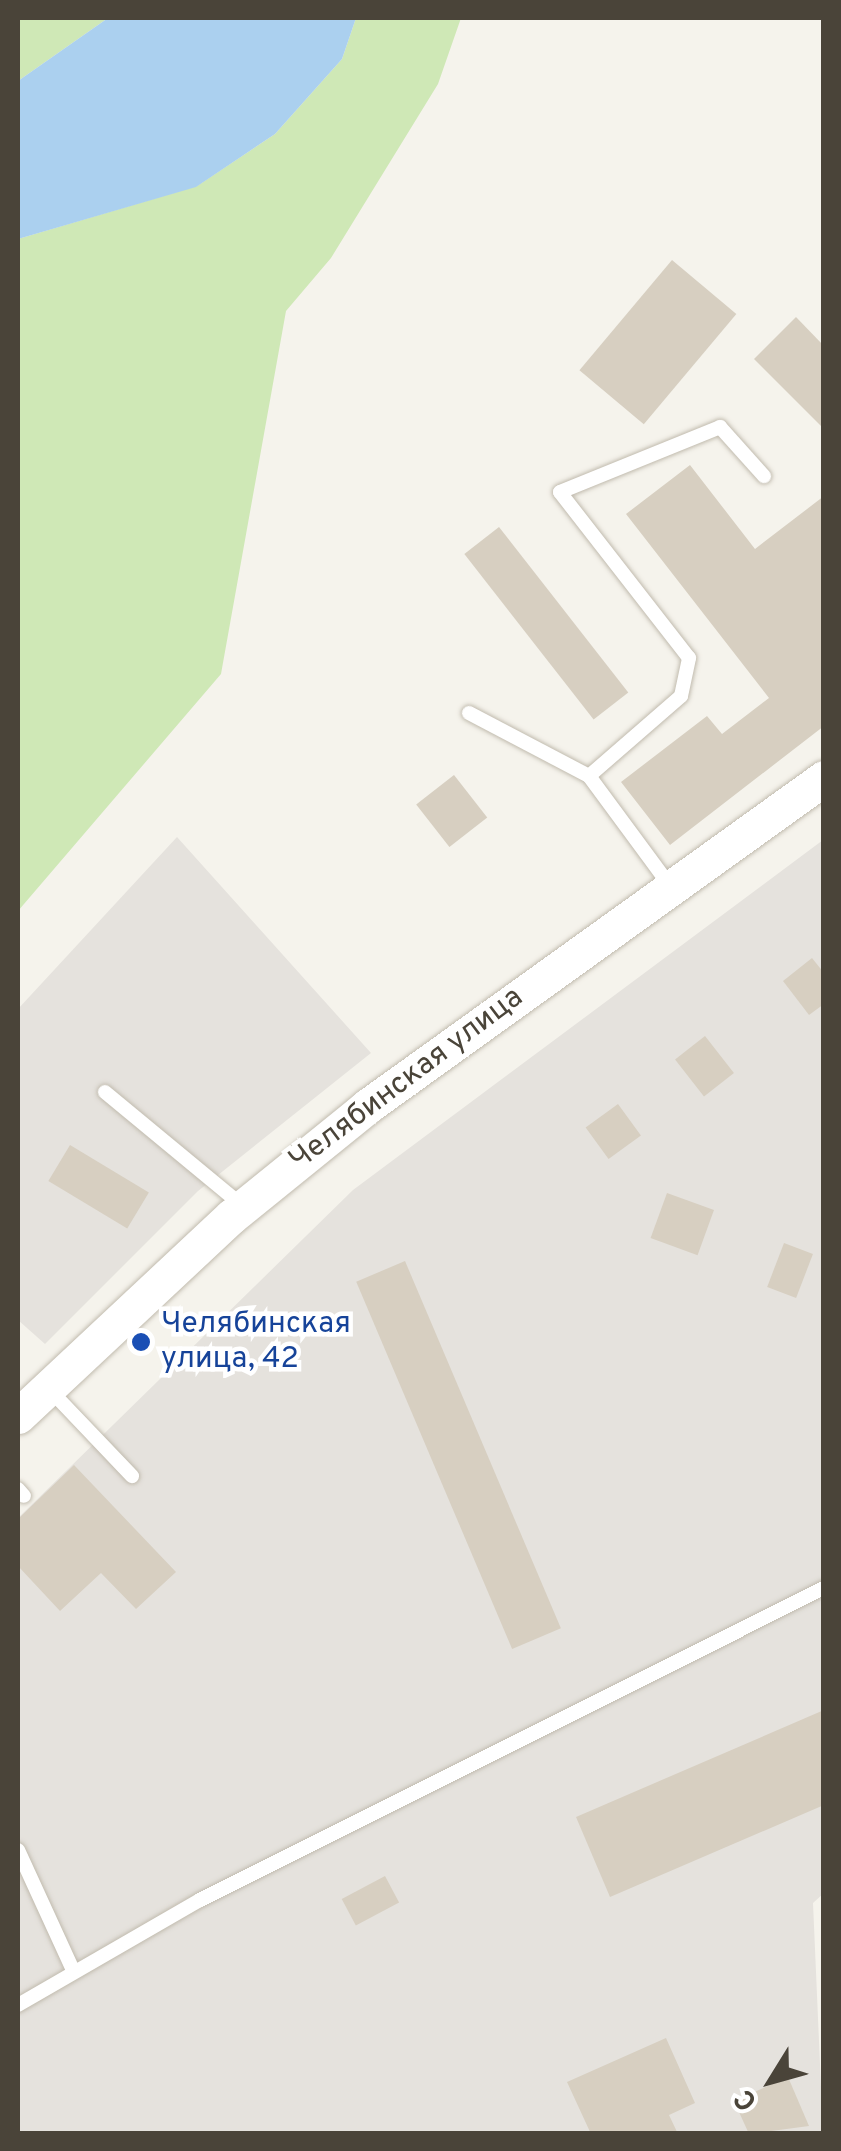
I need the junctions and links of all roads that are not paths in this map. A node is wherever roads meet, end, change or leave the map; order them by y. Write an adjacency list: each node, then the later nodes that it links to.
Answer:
1 (764, 476): 3 (lane)
2 (469, 713): 3 (lane)
3 (588, 776): 5 (lane)
4 (824, 778): 5 (street, Челябинская улица)
5 (670, 886): 7 (street, Челябинская улица)
6 (105, 1092): 7 (lane)
7 (244, 1206): 8 (street, Челябинская улица)
8 (48, 1388): 9 (street, Челябинская улица); 10 (lane)
9 (18, 1416)
10 (132, 1476)
11 (824, 1588): 13 (lane)
12 (18, 1850): 13 (lane)
13 (73, 1970): 14 (lane)
14 (18, 2005)

